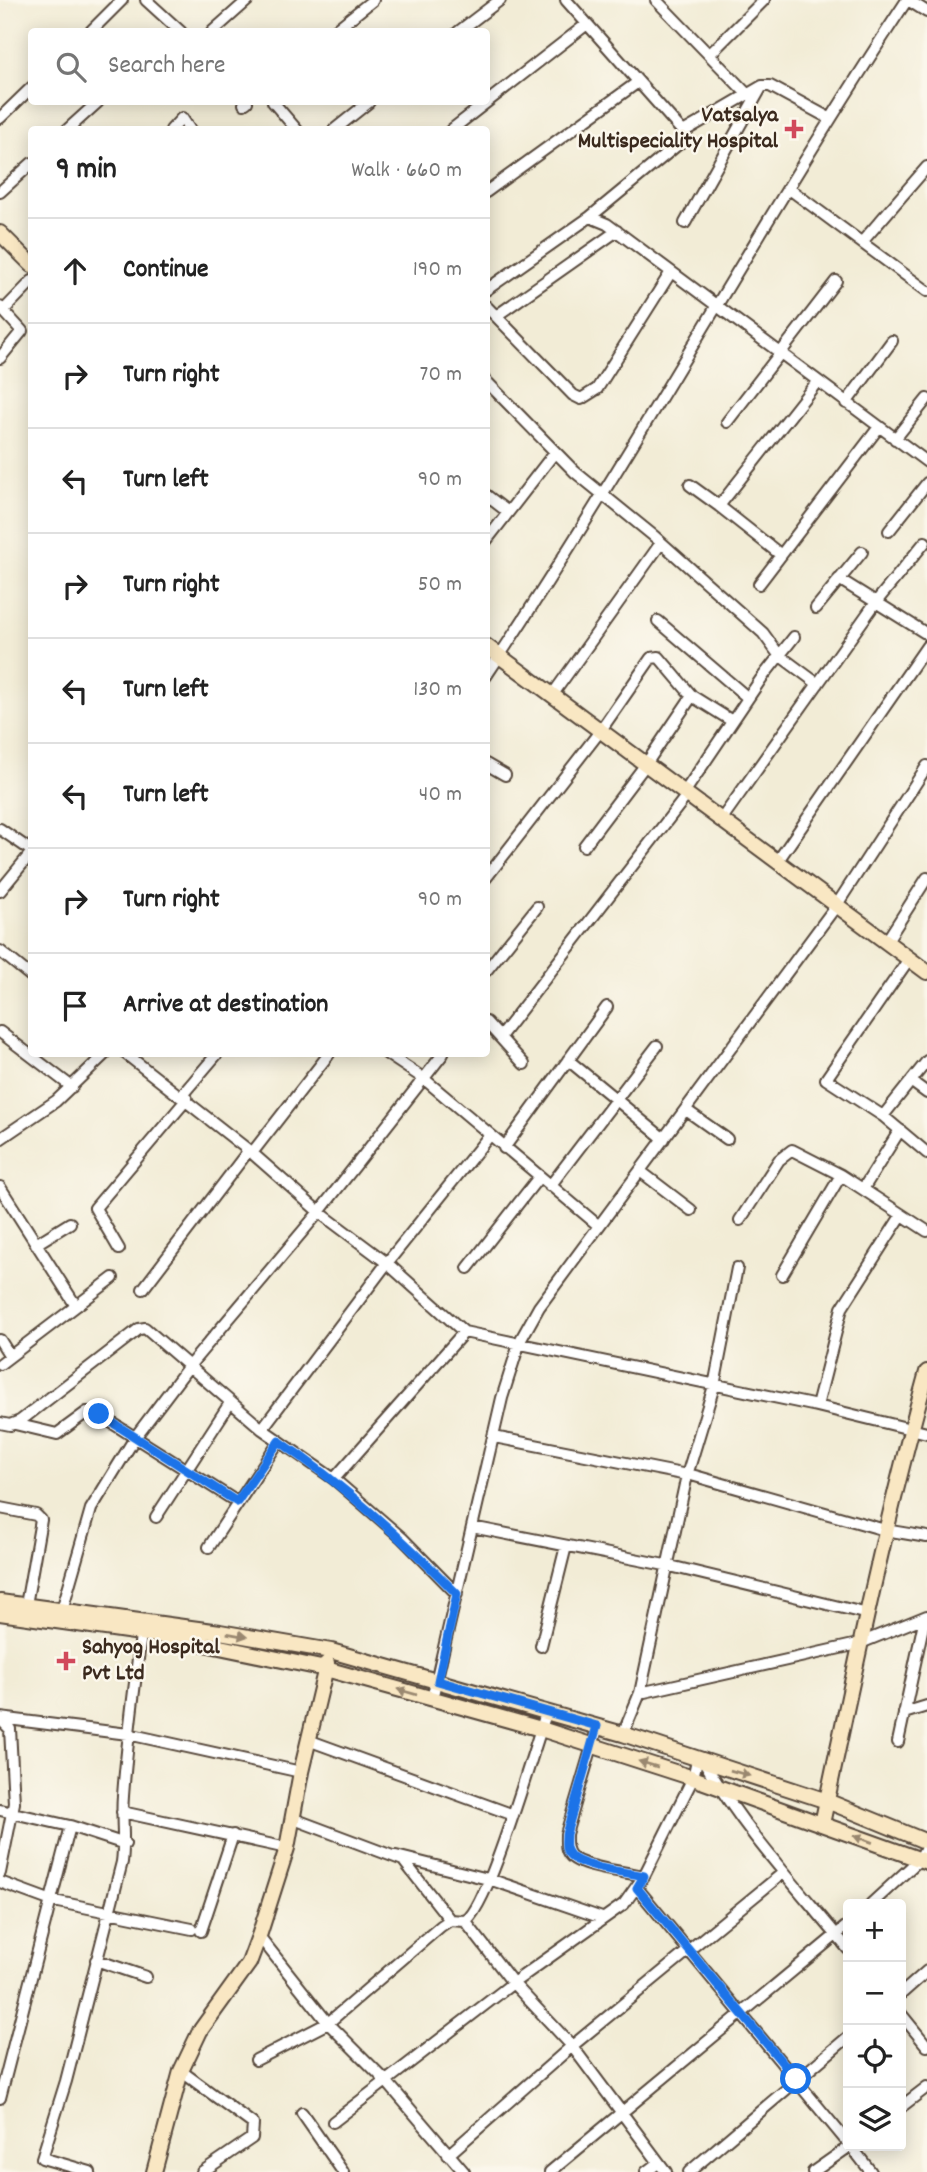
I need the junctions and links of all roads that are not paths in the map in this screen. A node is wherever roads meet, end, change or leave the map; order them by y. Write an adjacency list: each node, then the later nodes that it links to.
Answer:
1 (122, 0): 12 (street)
2 (146, 0): 13 (street)
3 (248, 0): 14 (street)
4 (373, 0): 15 (street)
5 (500, 0): 16 (street)
6 (566, 0): 11 (street)
7 (656, 0): 17 (street)
8 (908, 0): 10 (street); 28 (street)
9 (761, 1): 17 (street)
10 (927, 12)
11 (586, 24): 18 (street); 22 (street)
12 (94, 28)
13 (176, 28)
14 (216, 28)
15 (338, 28)
16 (463, 28)
17 (710, 54): 21 (street)
18 (638, 82): 35 (street); 39 (street)
19 (762, 86): 21 (street); 28 (street); 42 (street)
20 (28, 91): 27 (street)
21 (747, 94): 35 (street)
22 (490, 99)
23 (95, 105): 29 (street)
24 (276, 105): 32 (street)
25 (365, 105): 33 (street)
26 (483, 105): 34 (street)
27 (0, 118)
28 (829, 118): 38 (street)
29 (71, 126)
30 (175, 126): 31 (street)
31 (187, 126)
32 (294, 126)
33 (339, 126)
34 (456, 126)
35 (683, 132): 41 (street)
36 (28, 167): 40 (street)
37 (927, 167): 45 (street)
38 (788, 188): 45 (street); 52 (street)
39 (490, 189)
40 (0, 192)
41 (590, 217): 43 (street); 51 (street)
42 (685, 223)
43 (617, 231): 47 (street); 55 (street)
44 (0, 233): 46 (main road)
45 (862, 242): 50 (street)
46 (28, 261)
47 (671, 272): 52 (street); 55 (street)
48 (836, 281): 57 (street)
49 (28, 285): 53 (street)
50 (925, 285)
51 (490, 286)
52 (717, 306): 57 (street); 70 (street)
53 (2, 308): 58 (street)
54 (490, 310): 55 (street)
55 (496, 316)
56 (892, 341): 62 (street)
57 (782, 355): 59 (street); 63 (street)
58 (0, 358)
59 (817, 382): 62 (street); 72 (street)
60 (490, 385): 66 (street)
61 (927, 399): 65 (street)
62 (846, 403): 64 (street)
63 (727, 422)
64 (879, 427): 65 (street); 79 (street)
65 (895, 439): 67 (street)
66 (555, 452): 70 (street); 73 (street)
67 (927, 462)
68 (927, 483): 74 (street)
69 (690, 485): 72 (street)
70 (603, 496): 77 (street); 89 (street)
71 (490, 498): 73 (street)
72 (719, 506): 79 (street)
73 (508, 513): 75 (street)
74 (889, 531)
75 (490, 536)
76 (925, 542): 82 (street)
77 (661, 543): 90 (street); 93 (street)
78 (862, 552): 80 (street)
79 (781, 555): 81 (street)
80 (839, 579): 82 (street); 83 (street)
81 (759, 584)
82 (876, 602): 85 (street); 92 (street)
83 (816, 608)
84 (658, 621): 95 (street)
85 (927, 634)
86 (794, 637): 90 (street)
87 (927, 646): 108 (street)
88 (490, 649): 89 (main road)
89 (500, 655): 91 (street); 93 (main road)
90 (779, 655): 92 (street); 95 (street)
91 (490, 670)
92 (818, 684): 103 (street)
93 (553, 694): 97 (main road)
94 (692, 695): 96 (street); 97 (street); 98 (street)
95 (748, 698): 96 (street)
96 (732, 722): 102 (street)
97 (601, 730): 98 (main road); 109 (street)
98 (646, 764): 102 (main road); 105 (street)
99 (490, 766): 101 (street)
100 (927, 766): 112 (street)
101 (505, 775)
102 (686, 794): 103 (main road); 123 (street)
103 (721, 820): 108 (main road)
104 (0, 829): 106 (street)
105 (584, 846)
106 (28, 849)
107 (28, 857): 111 (street)
108 (777, 862): 112 (main road)
109 (490, 873)
110 (927, 878): 114 (street)
111 (0, 891)
112 (836, 906): 114 (main road); 142 (street)
113 (537, 907): 117 (street)
114 (886, 942): 116 (main road)
115 (0, 951): 119 (street)
116 (909, 959): 118 (main road); 143 (street)
117 (490, 966)
118 (927, 972)
119 (28, 973)
120 (607, 1007): 133 (street)
121 (490, 1026): 123 (street)
122 (0, 1032): 125 (street)
123 (500, 1037): 135 (street)
124 (657, 1046): 141 (street)
125 (28, 1053)
126 (33, 1057): 138 (street)
127 (102, 1057): 138 (street)
128 (130, 1057): 140 (street)
129 (215, 1057): 140 (street)
130 (327, 1057): 150 (street)
131 (392, 1057): 136 (street)
132 (440, 1057): 136 (street)
133 (568, 1060): 141 (street); 149 (street)
134 (927, 1061): 137 (street)
135 (524, 1064)
136 (423, 1078): 145 (street); 159 (street)
137 (912, 1082): 139 (street); 143 (street)
138 (72, 1087): 146 (street)
139 (927, 1093)
140 (184, 1097): 150 (street); 166 (street)
141 (615, 1100): 147 (street); 155 (street)
142 (686, 1110): 147 (street); 148 (street)
143 (883, 1116): 144 (street)
144 (900, 1130): 151 (street); 157 (street)
145 (489, 1136): 149 (street); 167 (street)
146 (0, 1139)
147 (664, 1139): 152 (street)
148 (727, 1139)
149 (504, 1148): 154 (street)
150 (251, 1151): 159 (street); 172 (street)
151 (927, 1153)
152 (640, 1171): 158 (street); 163 (street)
153 (841, 1175): 157 (street); 161 (street); 170 (street)
154 (539, 1177): 155 (street); 168 (street)
155 (550, 1186): 163 (street)
156 (0, 1187): 165 (street)
157 (863, 1189): 160 (street)
158 (691, 1210)
159 (319, 1212): 167 (street); 179 (street)
160 (901, 1216): 164 (street); 183 (street)
161 (740, 1220)
162 (70, 1223): 165 (street)
163 (599, 1226): 176 (street)
164 (927, 1230)
165 (36, 1244): 173 (street)
166 (120, 1249)
167 (387, 1263): 174 (street); 187 (street)
168 (468, 1268)
169 (737, 1268): 181 (street)
170 (782, 1275)
171 (113, 1278): 173 (street)
172 (143, 1289)
173 (76, 1306): 177 (street)
174 (464, 1332): 176 (street); 194 (street)
175 (0, 1340): 177 (street)
176 (520, 1341): 181 (street); 190 (street)
177 (10, 1356): 178 (street)
178 (0, 1364)
179 (189, 1366): 182 (street); 185 (street); 189 (street)
180 (927, 1372): 186 (main road)
181 (714, 1386): 183 (street); 193 (street)
182 (230, 1403): 187 (street); 192 (street)
183 (817, 1406): 186 (street)
184 (0, 1423): 185 (street)
185 (15, 1424): 189 (street)
186 (911, 1428): 188 (street); 199 (main road)
187 (262, 1429): 191 (street)
188 (927, 1433)
189 (136, 1436): 192 (street); 207 (street)
190 (494, 1437): 193 (street); 198 (street)
191 (279, 1441): 194 (street); 195 (street)
192 (187, 1468): 195 (street); 197 (street)
193 (687, 1474): 199 (street); 203 (street)
194 (334, 1479): 204 (street)
195 (237, 1502): 202 (street)
196 (0, 1508): 206 (street)
197 (156, 1517)
198 (472, 1527): 201 (street); 204 (street)
199 (885, 1530): 200 (street); 209 (main road)
200 (927, 1537)
201 (566, 1546): 203 (street); 213 (street)
202 (209, 1547)
203 (670, 1566): 209 (street); 217 (street)
204 (457, 1594): 216 (street)
205 (0, 1602): 206 (main road)
206 (26, 1605): 207 (main road)
207 (62, 1610): 211 (main road)
208 (0, 1614): 211 (main road)
209 (868, 1614): 212 (main road)
210 (926, 1616): 212 (street); 221 (street)
211 (142, 1627): 214 (main road, one-way to 214); 215 (main road); 225 (street)
212 (858, 1644): 217 (street); 234 (main road)
213 (541, 1646)
214 (331, 1651): 215 (main road); 216 (main road)
215 (326, 1669): 218 (main road, one-way to 215); 227 (main road)
216 (438, 1681): 218 (street); 220 (main road)
217 (640, 1693): 226 (street)
218 (432, 1699): 224 (main road)
219 (927, 1706): 221 (street)
220 (547, 1712): 223 (main road); 224 (street)
221 (904, 1713): 228 (street)
222 (0, 1718): 225 (street); 237 (street)
223 (597, 1726): 226 (main road); 229 (street)
224 (541, 1729): 229 (main road); 238 (street)
225 (128, 1734): 231 (street); 236 (street)
226 (623, 1734): 230 (main road)
227 (308, 1740): 231 (main road); 238 (street)
228 (898, 1742)
229 (593, 1747): 232 (main road, one-way to 229); 250 (street)
230 (701, 1762): 232 (street); 233 (street); 234 (main road, one-way to 234)
231 (301, 1772): 239 (main road)
232 (693, 1778): 233 (main road); 250 (street)
233 (719, 1788): 240 (main road); 249 (street)
234 (827, 1801): 240 (main road); 244 (main road)
235 (0, 1810): 237 (street)
236 (122, 1812): 242 (street); 243 (street)
237 (12, 1814): 241 (street); 248 (street)
238 (511, 1814): 251 (street)
239 (294, 1819): 245 (main road); 246 (street)
240 (822, 1824): 247 (main road, one-way to 240)
241 (69, 1826): 243 (street); 255 (street)
242 (233, 1835): 245 (street); 256 (street)
243 (125, 1844): 256 (street)
244 (927, 1844): 247 (street)
245 (287, 1848): 261 (main road)
246 (396, 1856): 251 (street); 258 (street)
247 (923, 1860): 254 (street)
248 (0, 1873)
249 (783, 1873): 262 (street); 264 (street)
250 (644, 1876): 253 (street)
251 (492, 1880): 257 (street); 259 (street)
252 (0, 1882): 255 (street)
253 (637, 1888): 257 (street); 264 (street)
254 (877, 1899)
255 (49, 1900): 256 (street); 281 (street)
256 (110, 1912): 265 (street)
257 (602, 1918): 268 (street)
258 (450, 1920): 259 (street); 272 (street)
259 (465, 1921): 268 (street)
260 (843, 1930): 262 (street)
261 (259, 1936): 272 (street); 277 (main road)
262 (837, 1936): 263 (street); 270 (street)
263 (843, 1943)
264 (691, 1951): 270 (street); 274 (street)
265 (96, 1961): 267 (street); 292 (street)
266 (927, 1971): 269 (street)
267 (146, 1978)
268 (513, 1983): 274 (street); 279 (street)
269 (906, 1990)
270 (740, 2014): 278 (street); 283 (street)
271 (906, 2020): 275 (street)
272 (328, 2023): 276 (street); 279 (street)
273 (843, 2041): 278 (street)
274 (572, 2046): 283 (street); 289 (street)
275 (927, 2046)
276 (256, 2060)
277 (181, 2071): 291 (street); 293 (main road)
278 (796, 2079): 286 (street); 298 (street)
279 (387, 2082): 285 (street); 289 (street)
280 (927, 2087): 282 (street)
281 (0, 2098)
282 (906, 2103)
283 (622, 2111): 290 (street); 296 (street)
284 (302, 2113): 294 (street)
285 (333, 2122)
286 (843, 2136)
287 (843, 2150): 299 (street)
288 (855, 2151): 300 (street)
289 (448, 2155): 295 (street)
290 (662, 2168): 297 (street)
291 (206, 2171)
292 (90, 2172)
293 (154, 2172)
294 (343, 2172)
295 (464, 2172)
296 (550, 2172)
297 (646, 2172)
298 (689, 2172)
299 (813, 2172)
300 (871, 2172)

